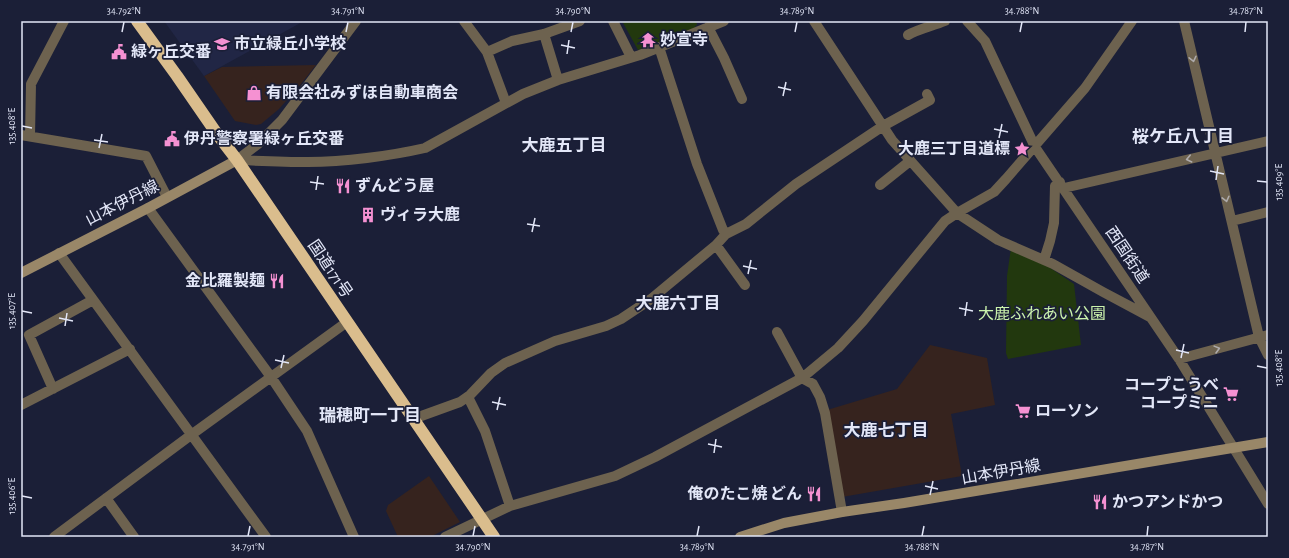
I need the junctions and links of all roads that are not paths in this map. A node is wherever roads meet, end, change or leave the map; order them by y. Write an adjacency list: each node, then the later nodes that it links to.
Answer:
1 (64, 21): 20 (street)
2 (137, 21): 29 (highway, 国道171号)
3 (356, 21): 29 (street)
4 (464, 21): 17 (street)
5 (580, 21): 14 (street)
6 (613, 21): 18 (street)
7 (724, 21): 13 (street)
8 (814, 21): 24 (street)
9 (945, 21): 15 (street)
10 (967, 21): 27 (street, 西国街道)
11 (1132, 21): 27 (street)
12 (1184, 21): 28 (street, one-way to 28)
13 (708, 27): 16 (street); 21 (street)
14 (544, 34): 17 (street); 19 (street)
15 (908, 35)
16 (659, 47): 18 (street); 38 (street)
17 (487, 52): 23 (street)
18 (631, 57): 19 (street)
19 (558, 80): 23 (street)
20 (26, 86): 25 (street)
21 (742, 99)
22 (930, 100): 24 (street)
23 (506, 104): 29 (street)
24 (882, 126): 30 (street); 38 (street)
25 (25, 136): 33 (street)
26 (1268, 141): 28 (street)
27 (1035, 147): 32 (street, 西国街道); 35 (street)
28 (1214, 153): 32 (street, one-way to 32); 37 (street, one-way to 37)
29 (237, 160): 33 (main road, 山本伊丹線); 46 (highway, 国道171号)
30 (910, 160): 31 (street); 35 (street)
31 (880, 185)
32 (1062, 185): 41 (street); 45 (street, 西国街道)
33 (167, 197): 34 (main road, 山本伊丹線)
34 (148, 208): 40 (main road, 山本伊丹線); 52 (street)
35 (957, 212): 41 (street); 53 (street)
36 (1268, 212): 37 (street)
37 (1232, 221): 48 (street)
38 (726, 234): 39 (street)
39 (716, 245): 43 (street); 55 (street)
40 (59, 253): 42 (main road, 山本伊丹線); 44 (street)
41 (1044, 260): 45 (street)
42 (21, 273)
43 (745, 285)
44 (93, 300): 49 (street); 54 (street)
45 (1152, 318): 51 (street, 西国街道)
46 (347, 322): 52 (street); 57 (highway, 国道171号)
47 (777, 332): 53 (street)
48 (1263, 336): 50 (street); 51 (street, one-way to 48)
49 (130, 349): 54 (street); 58 (street)
50 (1268, 355)
51 (1179, 359): 60 (street, 西国街道)
52 (271, 377): 58 (street); 69 (street)
53 (802, 378): 63 (street); 64 (street)
54 (53, 388): 56 (street)
55 (468, 397): 57 (street); 63 (street)
56 (21, 405)
57 (413, 419): 65 (highway, 国道171号)
58 (191, 435): 61 (street); 68 (street)
59 (1268, 442): 60 (main road, 山本伊丹線)
60 (1234, 447): 62 (street, 西国街道); 64 (main road, 山本伊丹線)
61 (106, 498): 66 (street); 67 (street)
62 (1268, 504)
63 (510, 506): 65 (street)
64 (842, 512): 72 (main road, 山本伊丹線)
65 (482, 519): 70 (street); 71 (highway, 国道171号)
66 (54, 537)
67 (134, 537)
68 (266, 537)
69 (354, 537)
70 (445, 537)
71 (494, 537)
72 (740, 537)

